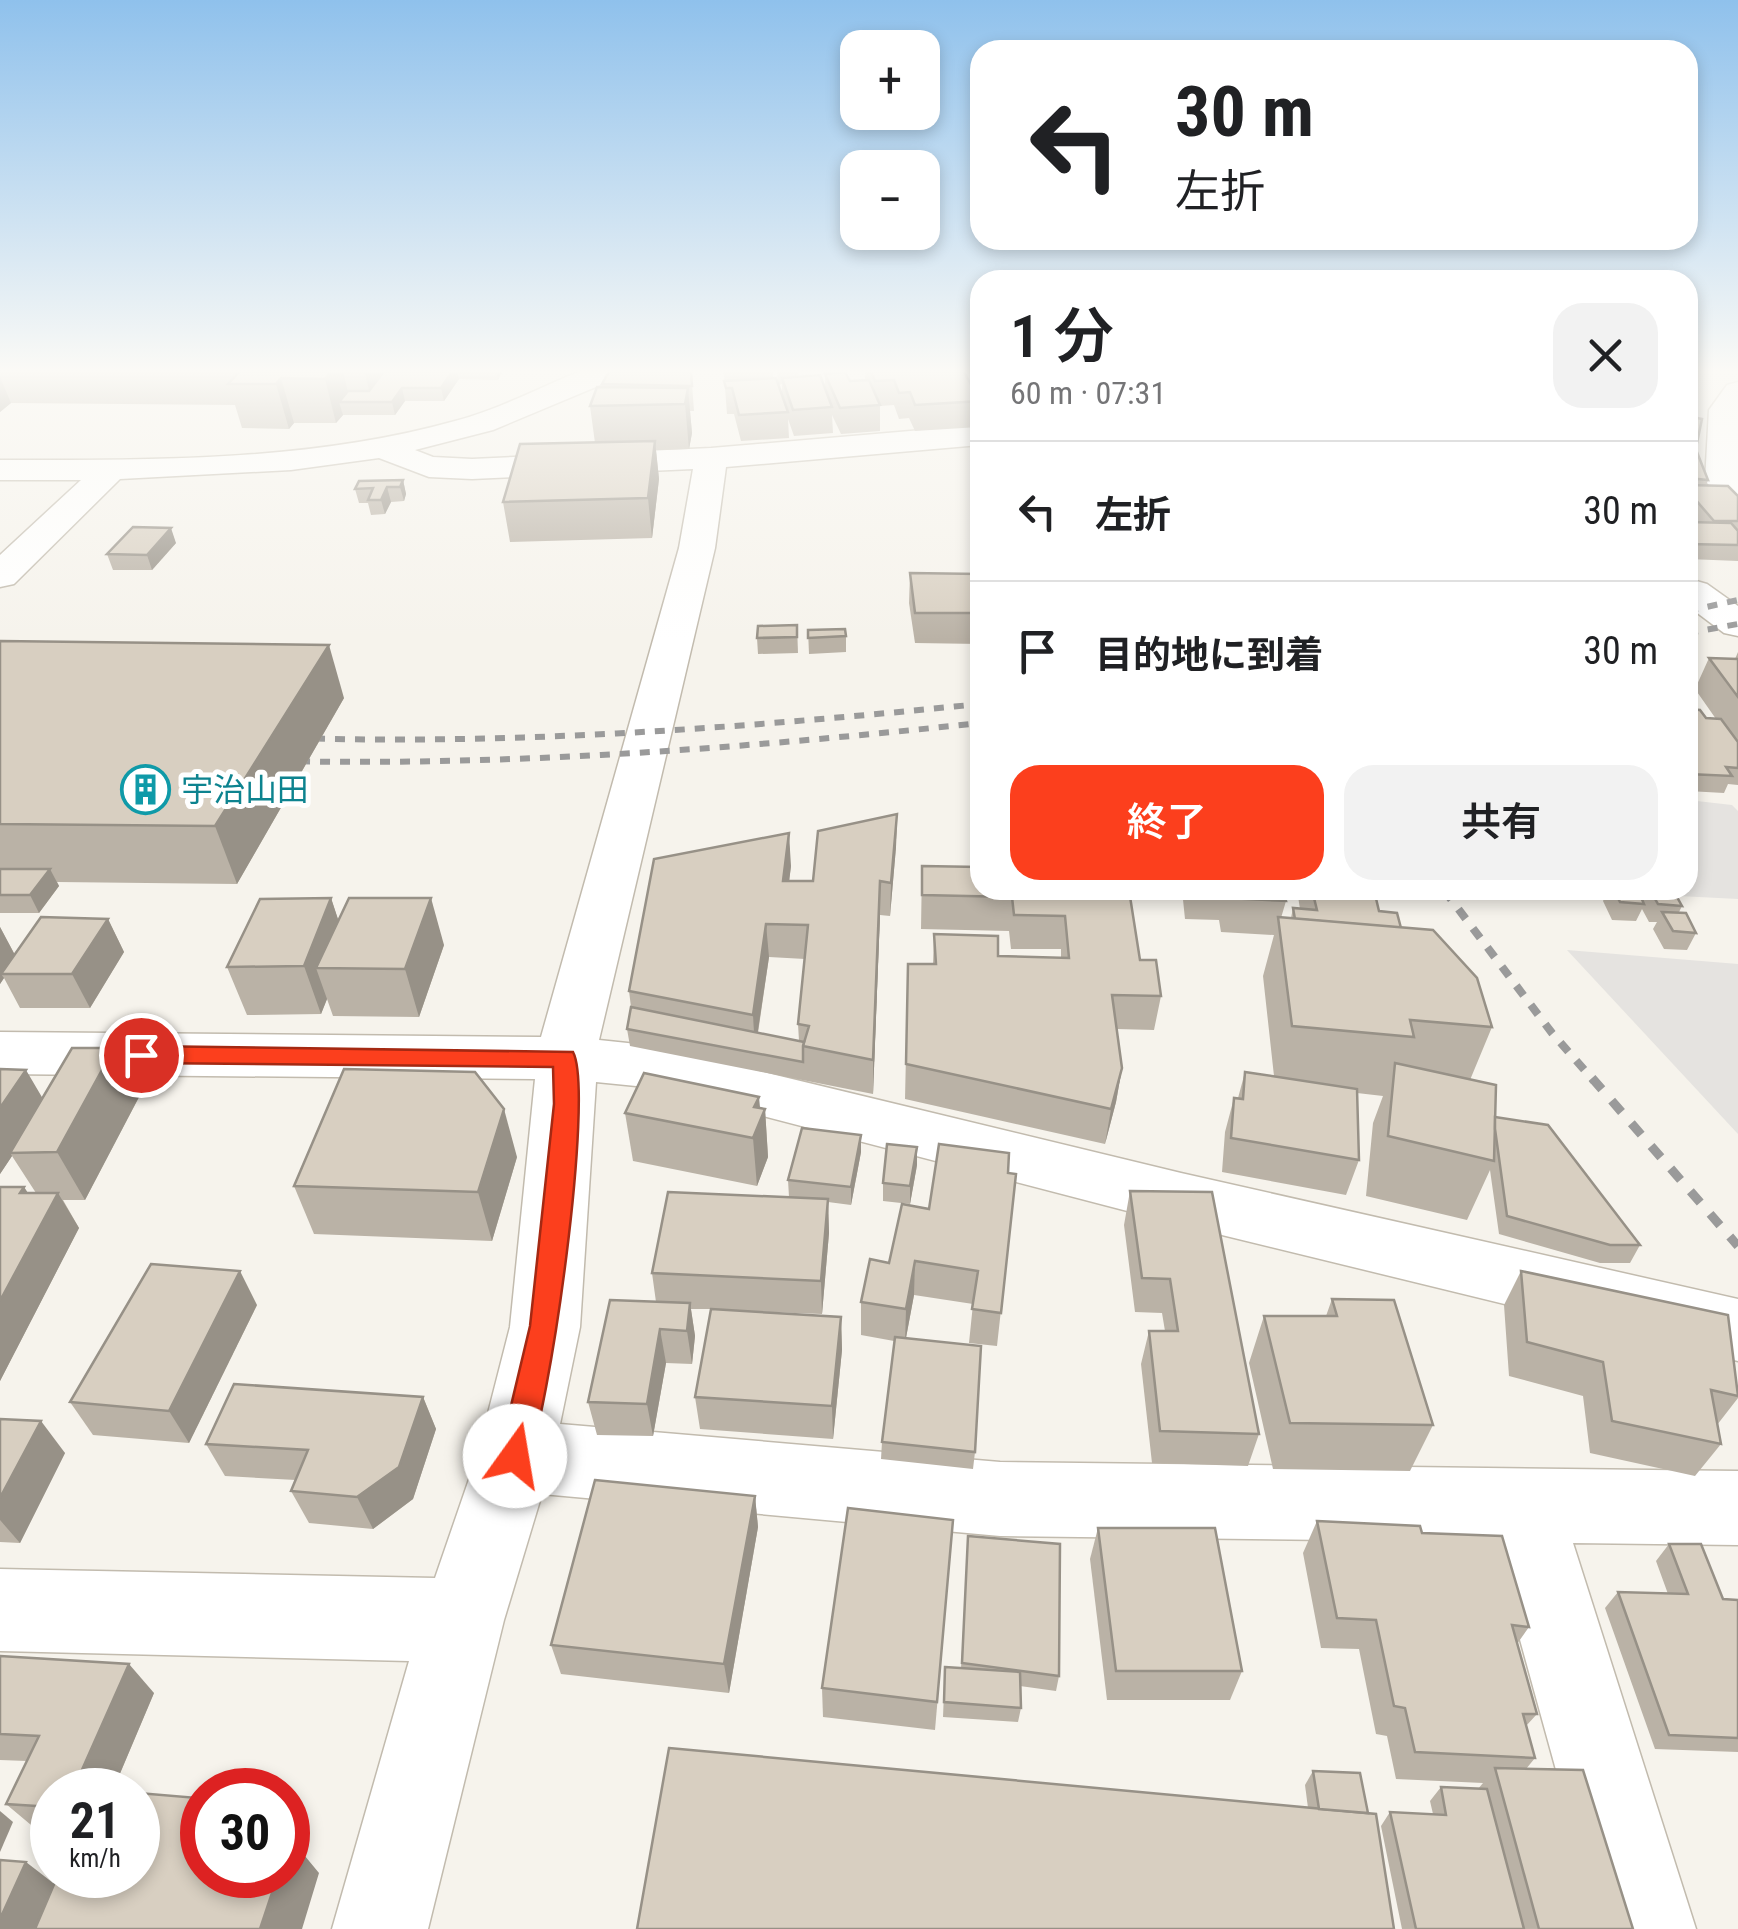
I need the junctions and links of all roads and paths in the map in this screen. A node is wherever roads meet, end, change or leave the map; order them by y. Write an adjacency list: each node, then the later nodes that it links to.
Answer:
1 (285, 460): 7 (street)
2 (411, 460): 3 (street)
3 (452, 460)
4 (712, 460): 15 (street)
5 (1725, 460): 8 (street)
6 (0, 470): 7 (street)
7 (110, 470): 9 (street)
8 (1738, 496)
9 (0, 576)
10 (1738, 581): 11 (street)
11 (1698, 589)
12 (1698, 596): 13 (street)
13 (1738, 624)
14 (0, 1054): 15 (street)
15 (565, 1058): 16 (street); 17 (street)
16 (1733, 1342)
17 (515, 1456): 18 (street); 21 (street)
18 (1521, 1503): 19 (street); 23 (street)
19 (1738, 1508)
20 (0, 1610): 21 (street)
21 (462, 1620): 22 (street)
22 (380, 1929)
23 (1648, 1929)

